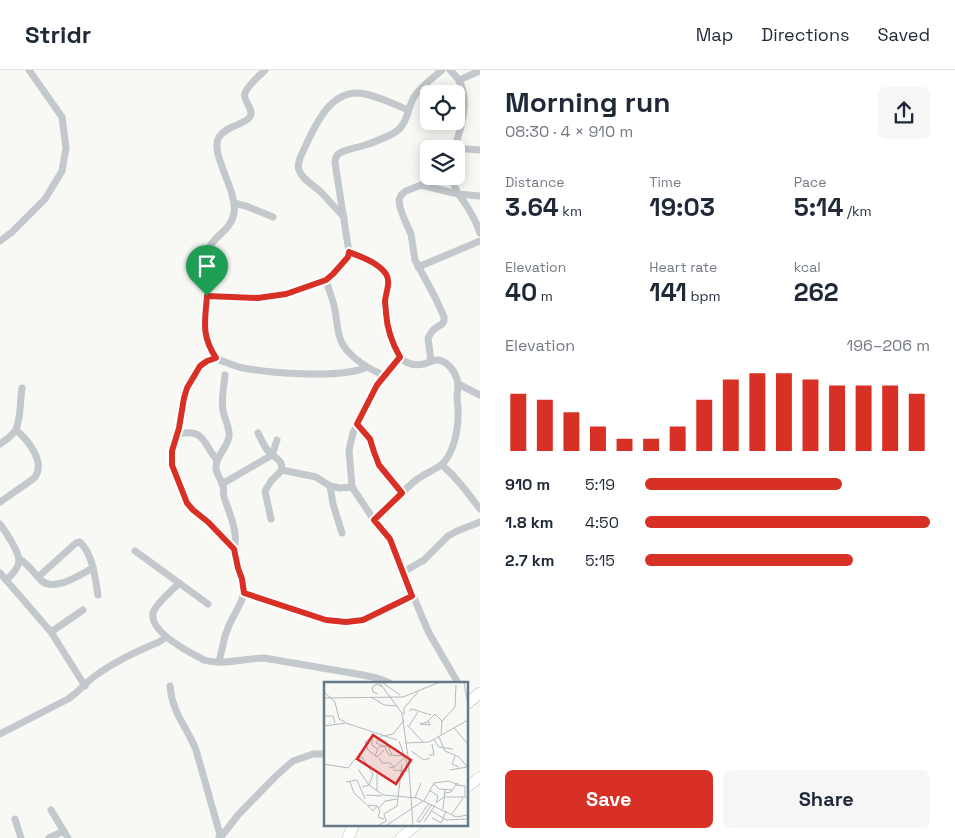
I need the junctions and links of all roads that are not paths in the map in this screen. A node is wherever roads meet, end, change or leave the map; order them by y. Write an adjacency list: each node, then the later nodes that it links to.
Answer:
1 (29, 70): 18 (street)
2 (265, 70): 14 (street)
3 (442, 70): 7 (street)
4 (450, 70): 6 (street)
5 (480, 71): 6 (street)
6 (459, 80): 8 (street)
7 (408, 110): 16 (street); 16 (street)
8 (457, 140)
9 (465, 149): 10 (street)
10 (480, 150)
11 (454, 185): 12 (street)
12 (458, 194): 13 (street); 17 (street); 21 (street)
13 (480, 196)
14 (234, 203): 15 (street); 23 (street)
15 (273, 216)
16 (344, 217): 20 (street)
17 (480, 233)
18 (0, 241)
19 (480, 241): 21 (street)
20 (349, 252): 22 (street); 24 (street)
21 (418, 267): 26 (street)
22 (326, 280): 23 (street); 27 (street)
23 (207, 296): 25 (street)
24 (400, 357): 26 (street); 29 (street)
25 (216, 358): 27 (street); 36 (street)
26 (431, 361): 30 (street)
27 (367, 367): 29 (street)
28 (225, 375): 40 (street)
29 (384, 375): 33 (street)
30 (458, 384): 32 (street); 41 (street)
31 (22, 388): 34 (street)
32 (480, 395)
33 (357, 424): 45 (street); 46 (street)
34 (16, 430): 38 (street); 47 (street)
35 (258, 433): 39 (street)
36 (178, 434): 40 (street); 54 (street)
37 (278, 440): 39 (street)
38 (0, 444)
39 (272, 455): 42 (street); 43 (street)
40 (217, 460): 43 (street)
41 (442, 465): 46 (street); 48 (street)
42 (282, 470): 44 (street); 49 (street)
43 (222, 484): 54 (street)
44 (330, 486): 45 (street); 53 (street)
45 (352, 487): 50 (street)
46 (402, 493): 50 (street)
47 (0, 502)
48 (480, 509)
49 (271, 519)
50 (374, 520): 58 (street)
51 (480, 522): 58 (street)
52 (0, 524): 56 (street)
53 (342, 533)
54 (234, 549): 63 (street)
55 (134, 551): 62 (street)
56 (19, 559): 60 (street); 61 (street)
57 (93, 568): 60 (street); 60 (street); 64 (street)
58 (403, 572): 65 (street)
59 (0, 573): 61 (street)
60 (38, 577)
61 (6, 580): 68 (street)
62 (179, 583): 66 (street); 69 (street)
63 (244, 593): 65 (street); 70 (street)
64 (98, 595)
65 (412, 596): 72 (street)
66 (208, 604)
67 (83, 610): 68 (street)
68 (51, 632): 73 (street)
69 (166, 637): 70 (street); 73 (street)
70 (219, 662): 71 (street)
71 (387, 682)
72 (457, 682)
73 (85, 686): 77 (street)
74 (170, 686): 86 (street)
75 (480, 693): 76 (main road)
76 (468, 701)
77 (0, 734)
78 (324, 754): 86 (street)
79 (51, 810): 83 (street)
80 (15, 819): 84 (street)
81 (353, 826): 87 (main road)
82 (415, 826): 88 (main road)
83 (66, 835): 85 (street)
84 (21, 838)
85 (49, 838)
86 (220, 838)
87 (348, 838)
88 (400, 838)

